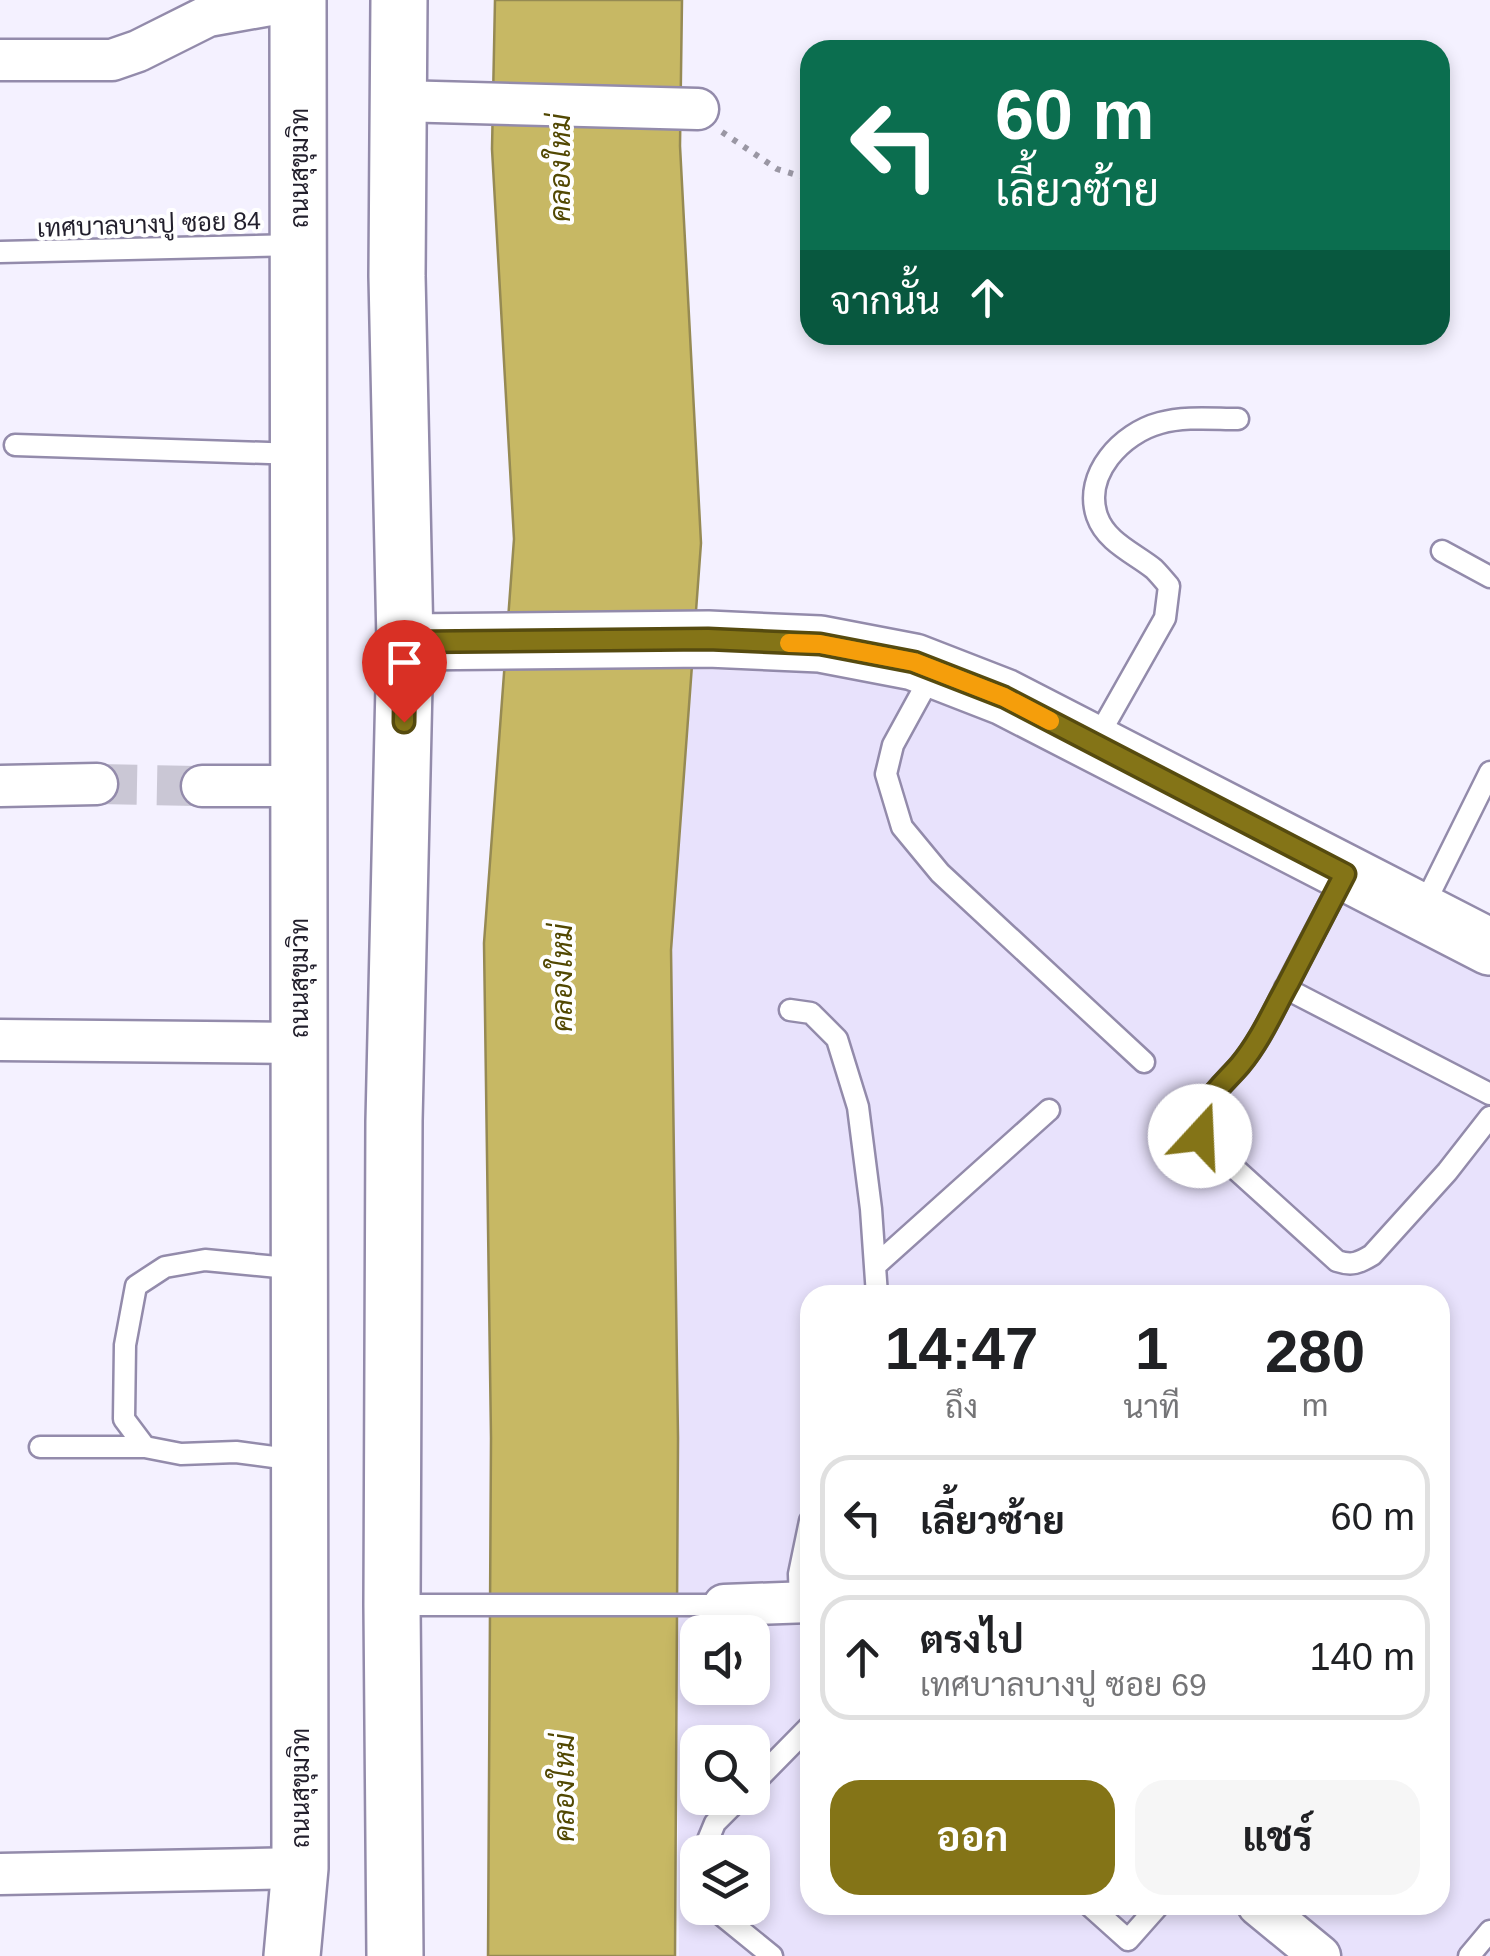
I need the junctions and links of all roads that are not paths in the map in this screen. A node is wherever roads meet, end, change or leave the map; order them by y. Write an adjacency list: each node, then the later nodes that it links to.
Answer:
1 (298, 0): 3 (street); 6 (main road, ถนนสุขุมวิท)
2 (399, 0): 4 (main road)
3 (0, 60)
4 (398, 101): 5 (street); 13 (main road)
5 (693, 108)
6 (300, 245): 7 (lane, เทศบาลบางปู ซอย 84); 10 (main road, ถนนสุขุมวิท)
7 (0, 252)
8 (1238, 419): 15 (lane)
9 (16, 445): 10 (lane)
10 (300, 454): 20 (main road, ถนนสุขุมวิท)
11 (1442, 551): 12 (lane)
12 (1490, 577)
13 (426, 641): 14 (main road); 40 (main road)
14 (934, 670): 15 (main road); 28 (lane)
15 (1094, 744): 21 (main road)
16 (1490, 772): 22 (lane)
17 (98, 784): 18 (street)
18 (0, 786)
19 (202, 786): 20 (street)
20 (299, 786): 27 (main road, ถนนสุขุมวิท)
21 (1345, 874): 22 (main road); 24 (lane)
22 (1420, 912): 23 (main road)
23 (1490, 947)
24 (1286, 988): 29 (lane); 31 (lane)
25 (790, 1010): 32 (lane)
26 (0, 1040): 27 (street)
27 (299, 1042): 33 (main road, ถนนสุขุมวิท)
28 (1144, 1062)
29 (1490, 1094)
30 (1048, 1110): 32 (lane)
31 (1490, 1117)
32 (875, 1266): 34 (lane)
33 (301, 1269): 36 (lane); 37 (main road, ถนนสุขุมวิท)
34 (876, 1285)
35 (40, 1447): 36 (lane)
36 (145, 1448): 37 (lane)
37 (299, 1461): 43 (main road, ถนนสุขุมวิท)
38 (800, 1603): 39 (street)
39 (724, 1604): 40 (lane)
40 (392, 1605): 52 (main road)
41 (800, 1736): 42 (lane)
42 (770, 1767)
43 (300, 1868): 44 (street); 51 (main road, ถนนสุขุมวิท)
44 (0, 1874)
45 (1100, 1915): 50 (lane)
46 (1150, 1915): 50 (lane)
47 (1270, 1915): 55 (street)
48 (735, 1925): 53 (lane)
49 (1490, 1931): 56 (lane)
50 (1128, 1940): 54 (lane)
51 (292, 1956)
52 (395, 1956)
53 (772, 1956)
54 (1114, 1956)
55 (1320, 1956)
56 (1470, 1956)

